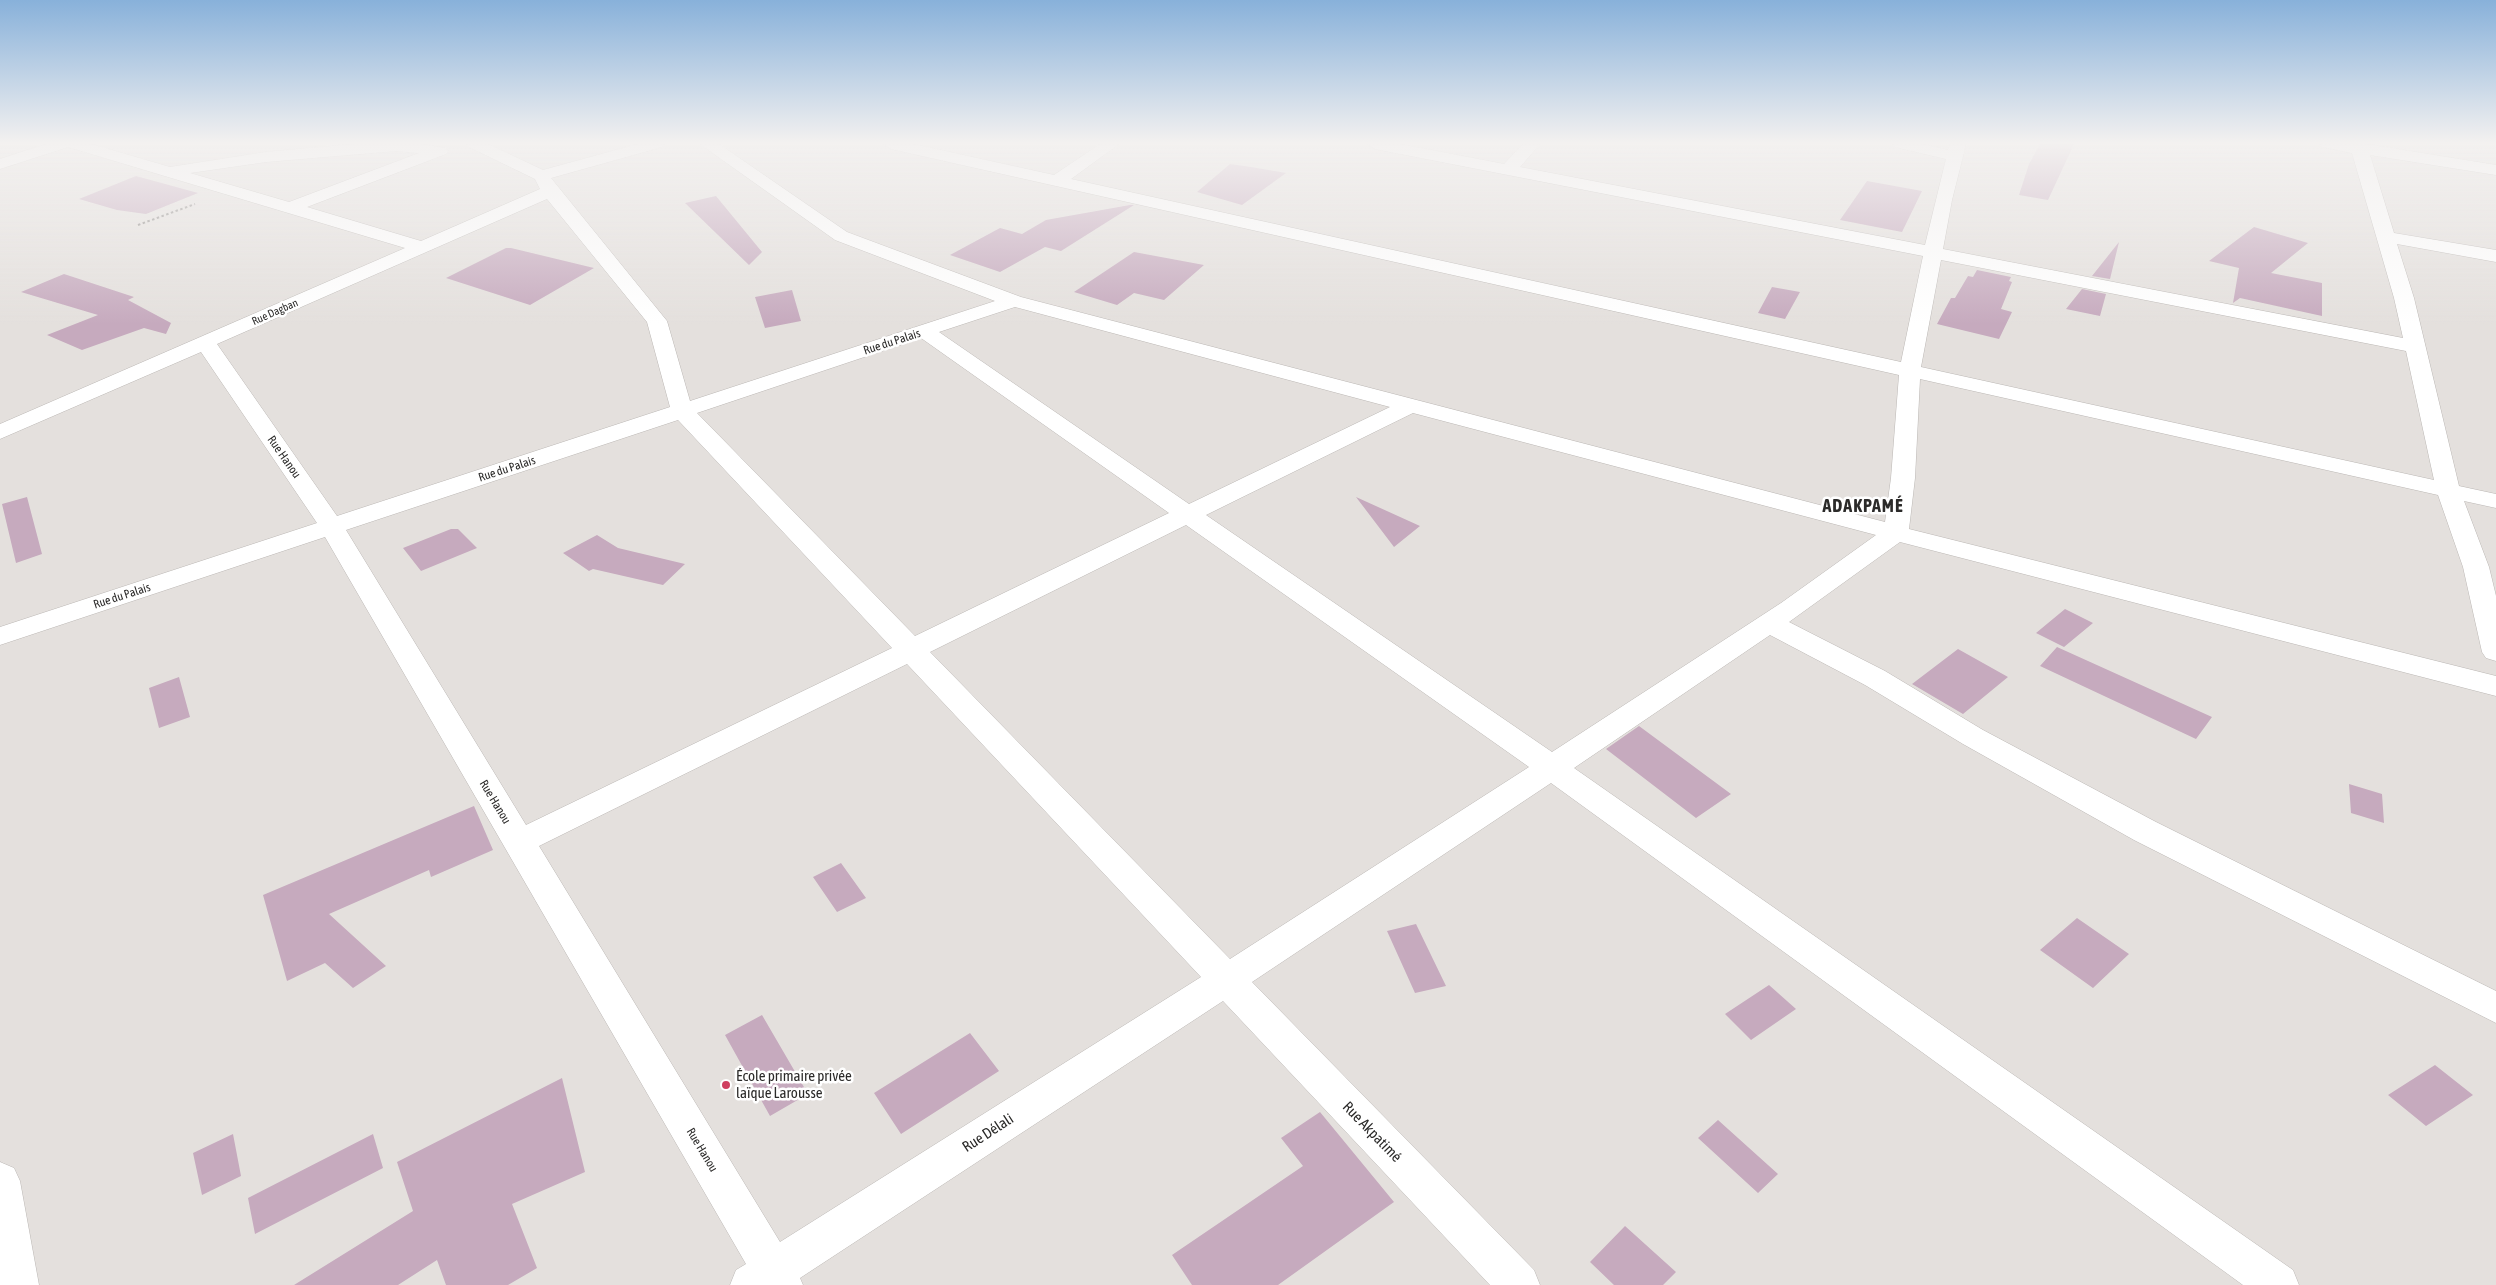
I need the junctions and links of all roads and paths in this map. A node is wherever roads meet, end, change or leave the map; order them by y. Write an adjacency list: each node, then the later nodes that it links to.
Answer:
1 (194, 204): 12 (path)
2 (276, 204): 11 (street)
3 (300, 204): 11 (street)
4 (507, 204): 14 (street, Rue Dagban)
5 (562, 204): 23 (street)
6 (795, 204): 17 (street)
7 (1159, 204): 21 (street)
8 (1682, 204): 15 (street)
9 (1941, 204): 15 (street)
10 (2376, 204): 13 (street)
11 (289, 208): 14 (street)
12 (138, 225)
13 (2386, 238): 16 (street); 20 (street)
14 (423, 247): 19 (street, Rue Dagban)
15 (1932, 253): 20 (street); 21 (street)
16 (2496, 256)
17 (1014, 301): 18 (street, Rue du Palais); 22 (street)
18 (924, 331): 23 (street, Rue du Palais); 27 (street)
19 (205, 342): 24 (street, Rue Dagban); 28 (street, Rue Hanou)
20 (2413, 346): 25 (street)
21 (1910, 372): 25 (street); 29 (street)
22 (1411, 405): 27 (street); 29 (street)
23 (682, 411): 28 (street, Rue du Palais); 32 (street, Rue Akpatimé)
24 (0, 432)
25 (2448, 490): 26 (street); 33 (street)
26 (2496, 501)
27 (1188, 516): 32 (street); 35 (street)
28 (332, 527): 31 (street, Rue du Palais); 36 (street, Rue Hanou)
29 (1896, 533): 30 (street, Rue Délali); 34 (street)
30 (1769, 622): 35 (street, Rue Délali); 38 (street)
31 (0, 636)
32 (911, 650): 36 (street); 37 (street, Rue Akpatimé)
33 (2496, 652)
34 (2496, 686)
35 (1551, 767): 37 (street, Rue Délali); 43 (street)
36 (519, 842): 40 (street, Rue Hanou)
37 (1225, 980): 40 (street, Rue Délali); 42 (street, Rue Akpatimé)
38 (2496, 1008)
39 (0, 1181): 41 (street)
40 (769, 1280)
41 (18, 1285)
42 (1519, 1285)
43 (2278, 1285)

